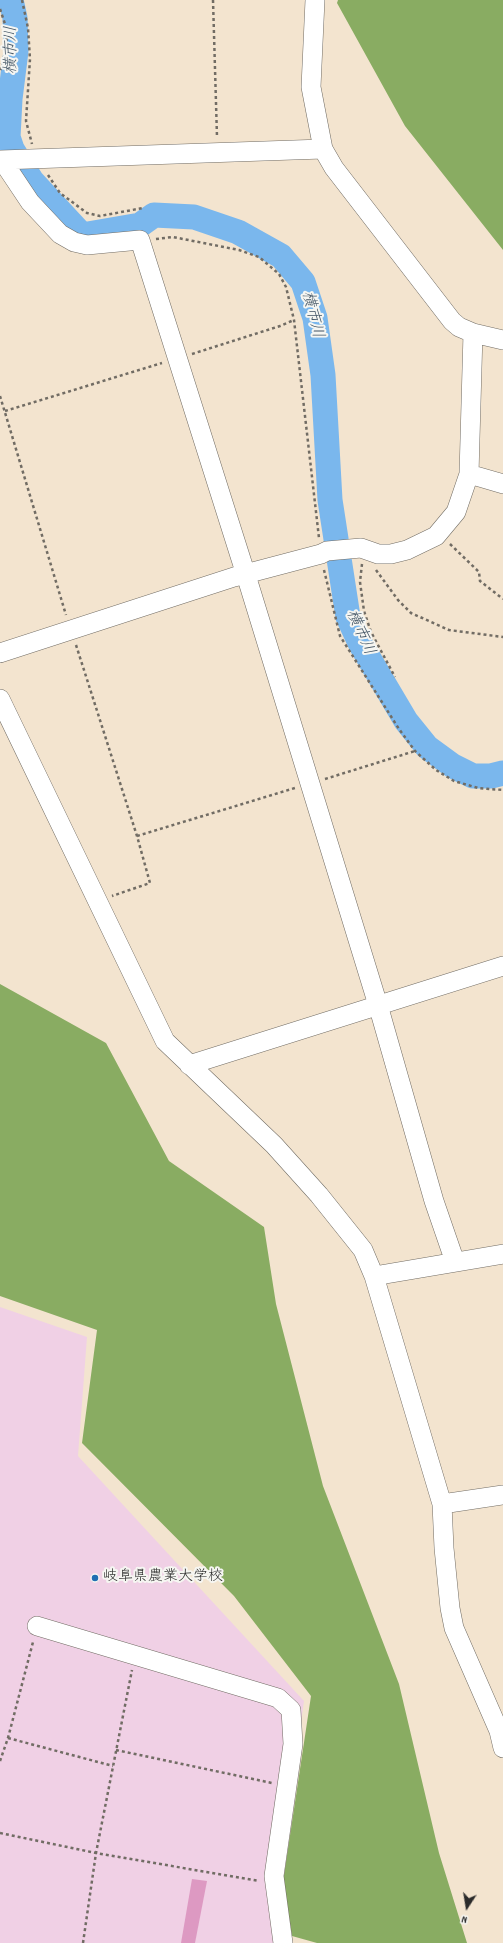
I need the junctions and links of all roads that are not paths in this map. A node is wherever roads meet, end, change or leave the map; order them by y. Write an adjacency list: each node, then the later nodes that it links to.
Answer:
1 (315, 0): 2 (street)
2 (323, 149): 3 (street); 4 (street)
3 (2, 160): 8 (street)
4 (473, 333): 5 (street); 6 (street)
5 (503, 340)
6 (469, 474): 7 (street); 8 (street)
7 (503, 484)
8 (246, 575): 9 (street); 12 (street)
9 (0, 653)
10 (2, 706): 13 (street)
11 (503, 966): 12 (street)
12 (378, 1005): 13 (street); 15 (street)
13 (189, 1065): 16 (street)
14 (503, 1254): 15 (street)
15 (455, 1262): 16 (street)
16 (374, 1276): 18 (street)
17 (503, 1495): 18 (street)
18 (442, 1504): 20 (street)
19 (37, 1626): 21 (street)
20 (502, 1737)
21 (283, 1943)

